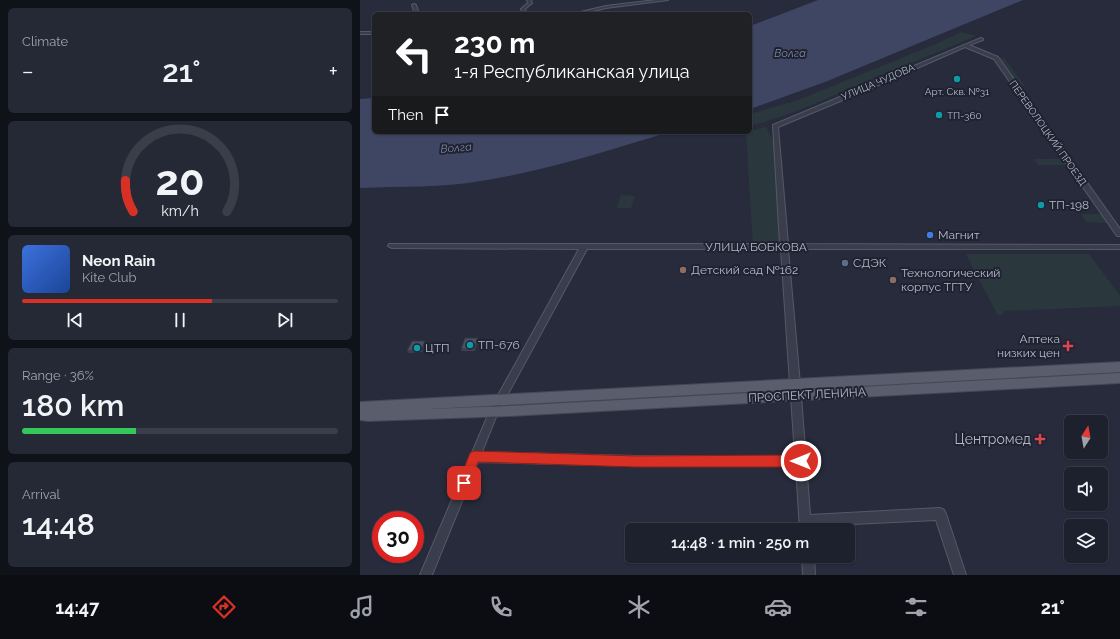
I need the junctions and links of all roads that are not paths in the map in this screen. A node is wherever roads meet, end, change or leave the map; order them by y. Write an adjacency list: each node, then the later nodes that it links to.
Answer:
1 (529, 0): 6 (street)
2 (659, 0): 3 (street); 7 (street)
3 (666, 0)
4 (414, 5): 5 (street)
5 (416, 12)
6 (524, 12)
7 (583, 12)
8 (360, 33): 9 (street)
9 (372, 33)
10 (981, 39): 11 (street, УЛИЦА ЧУДОВА)
11 (965, 45): 12 (street, ПЕРЕВОЛОЦКИЙ ПРОЕЗД); 15 (street, УЛИЦА ЧУДОВА)
12 (1120, 234)
13 (392, 246): 14 (street, УЛИЦА БОБКОВА)
14 (584, 247): 15 (street, УЛИЦА БОБКОВА); 20 (street)
15 (784, 247): 16 (street, УЛИЦА БОБКОВА); 19 (street)
16 (1120, 247)
17 (1120, 367): 19 (main road, ПРОСПЕКТ ЛЕНИНА)
18 (1120, 378): 19 (main road, ПРОСПЕКТ ЛЕНИНА)
19 (798, 388): 20 (main road, ПРОСПЕКТ ЛЕНИНА); 22 (main road, ПРОСПЕКТ ЛЕНИНА); 25 (street)
20 (500, 400): 21 (main road, ПРОСПЕКТ ЛЕНИНА); 22 (street)
21 (360, 407)
22 (494, 411): 23 (main road, ПРОСПЕКТ ЛЕНИНА); 24 (street)
23 (360, 415)
24 (474, 456): 25 (street); 29 (street)
25 (801, 461): 26 (street)
26 (806, 523)
27 (840, 523): 31 (street)
28 (808, 563): 30 (street)
29 (426, 575)
30 (809, 575)
31 (960, 575)

